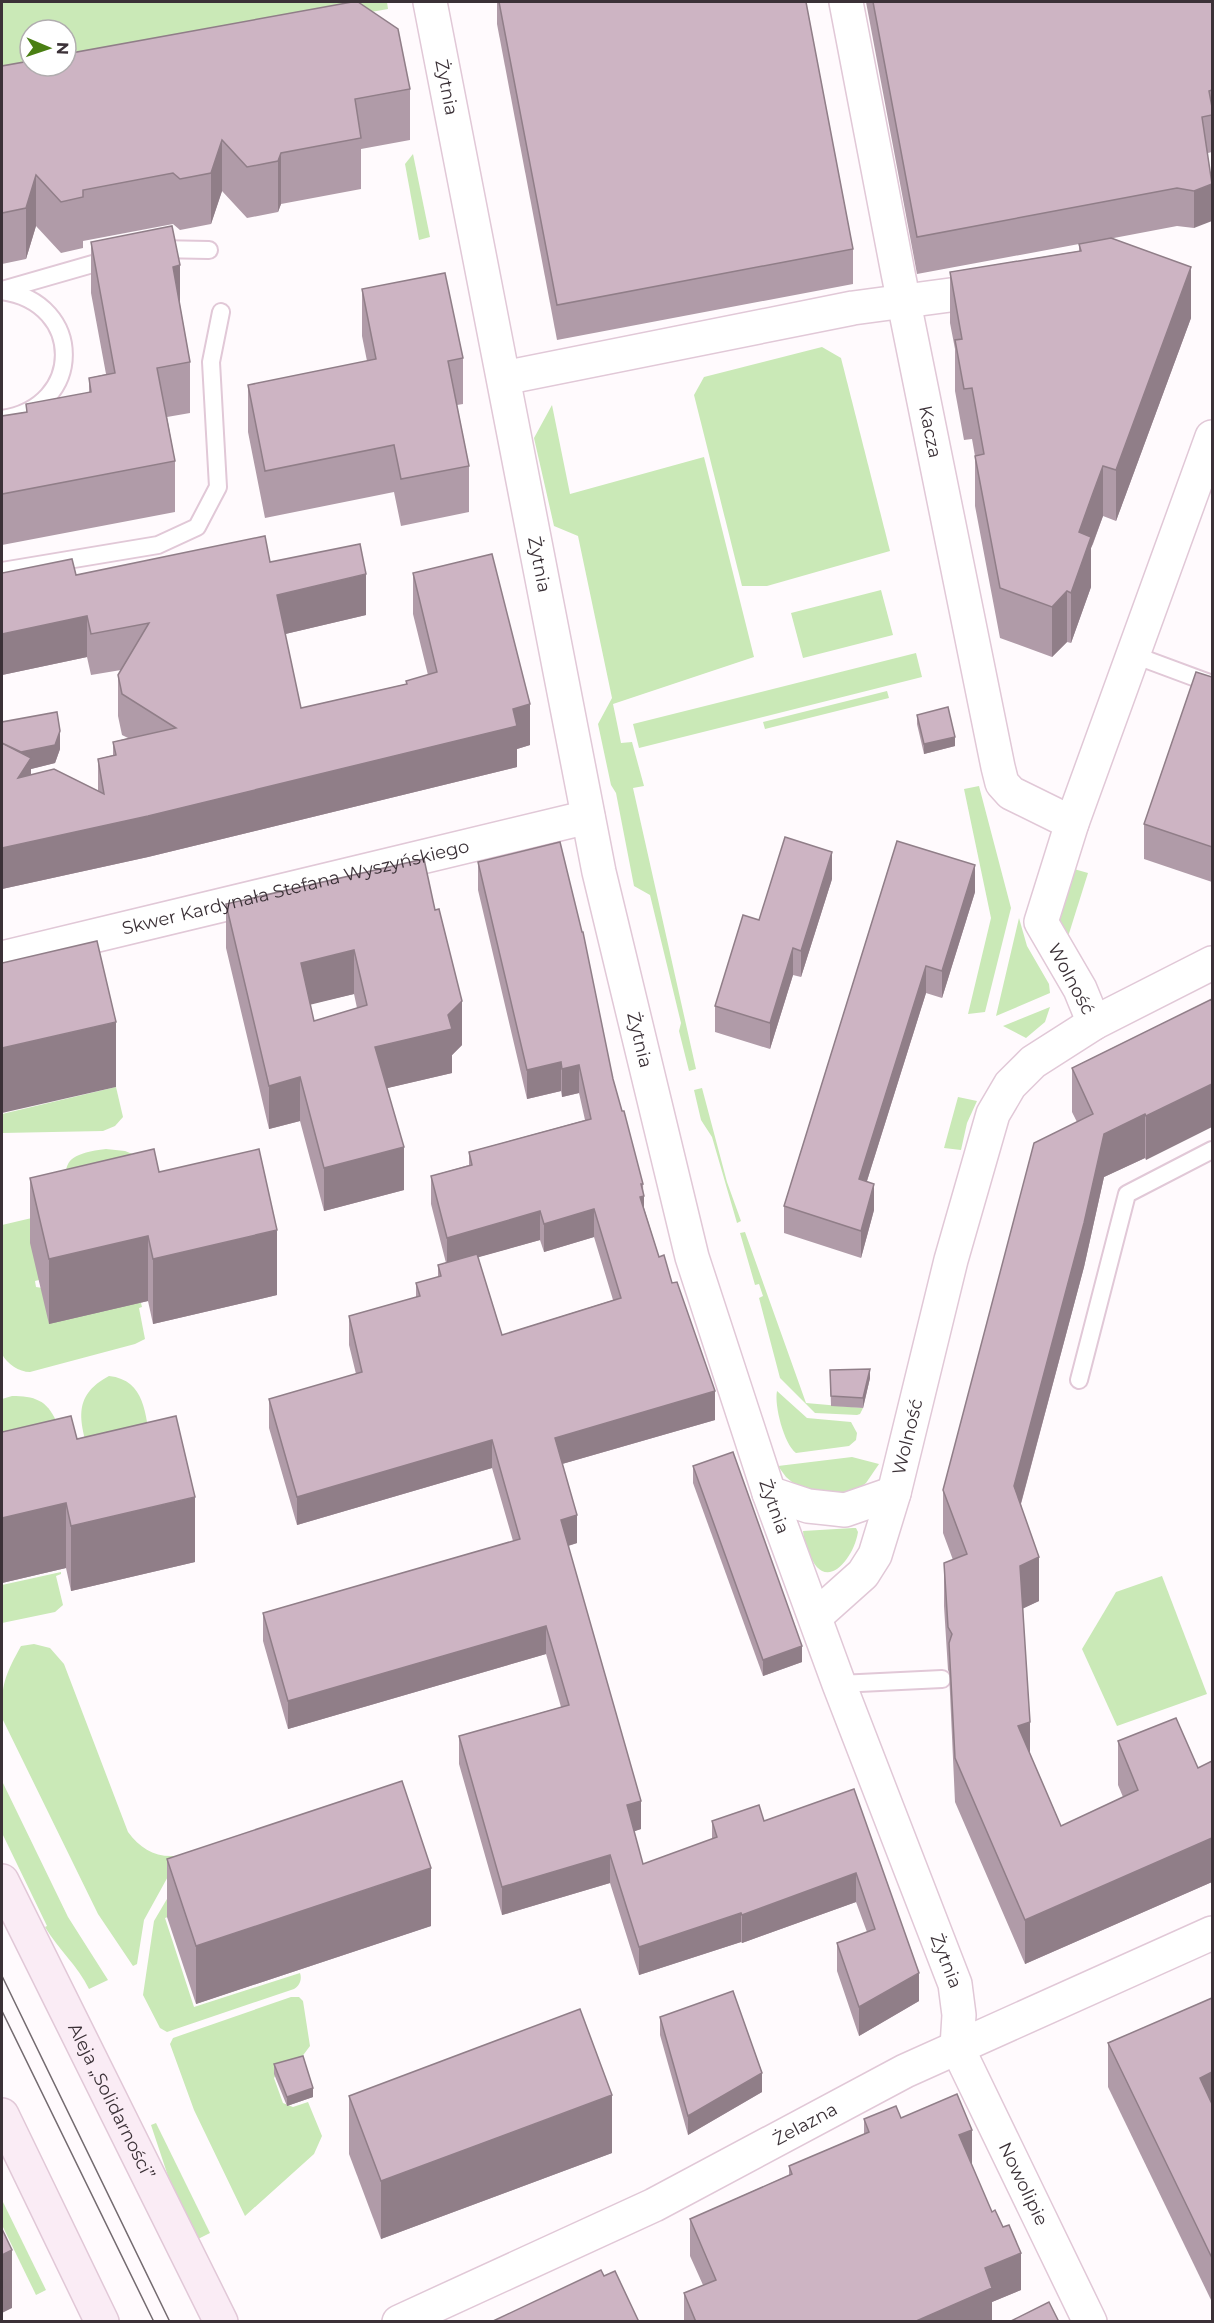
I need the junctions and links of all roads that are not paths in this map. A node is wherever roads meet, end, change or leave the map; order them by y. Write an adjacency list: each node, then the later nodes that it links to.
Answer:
1 (430, 2): 8 (street, Żytnia)
2 (846, 2): 6 (street, Kacza)
3 (209, 250): 5 (lane)
4 (1030, 283): 6 (street)
5 (2, 290): 9 (lane)
6 (904, 302): 8 (street); 15 (street, Kacza)
7 (222, 312): 11 (lane)
8 (504, 378): 14 (street, Żytnia)
9 (2, 419)
10 (1212, 437): 12 (street, Wolność)
11 (2, 571)
12 (1134, 655): 13 (lane); 15 (street, Wolność)
13 (1212, 684)
14 (588, 817): 16 (street, Skwer Kardynała Stefana Wyszyńskiego); 21 (street, Żytnia)
15 (1072, 824): 18 (street, Wolność)
16 (2, 958)
17 (1212, 963): 18 (street)
18 (1094, 1023): 22 (street, Wolność)
19 (1212, 1150): 20 (lane)
20 (1079, 1380)
21 (769, 1493): 22 (street, Wolność); 23 (street, Żytnia)
22 (894, 1493): 23 (street, Wolność)
23 (816, 1616): 25 (street, Żytnia)
24 (942, 1679): 25 (lane)
25 (839, 1684): 28 (street, Żytnia)
26 (2, 1881): 31 (main road, Aleja „Solidarności”)
27 (1212, 1933): 28 (street, Żelazna)
28 (957, 2047): 32 (street, Żelazna); 33 (street, Nowolipie)
29 (2, 2115): 30 (main road)
30 (102, 2322)
31 (221, 2322)
32 (399, 2322)
33 (1090, 2322)

